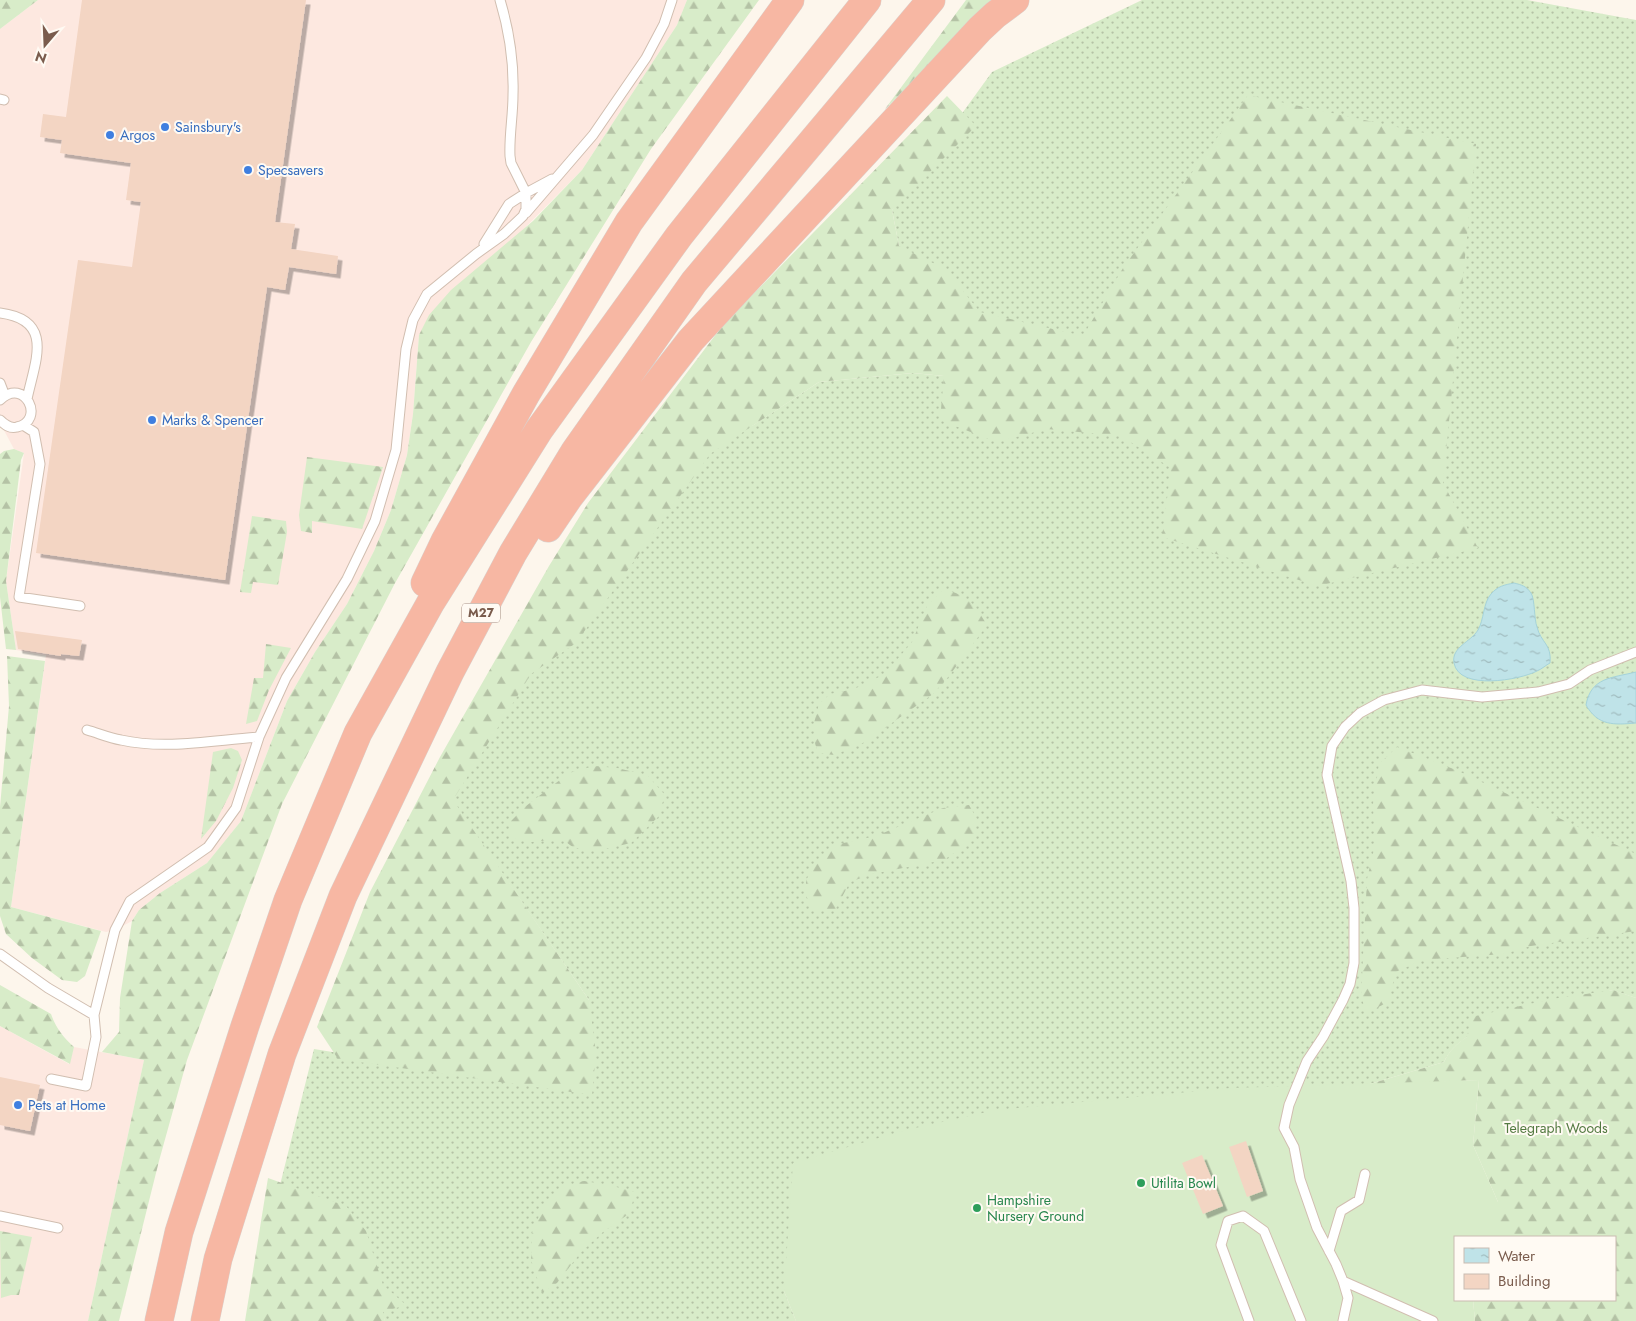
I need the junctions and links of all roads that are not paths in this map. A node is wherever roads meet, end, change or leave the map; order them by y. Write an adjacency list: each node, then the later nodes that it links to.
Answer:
1 (500, 0): 8 (lane)
2 (672, 0): 7 (lane)
3 (790, 0): 23 (highway)
4 (867, 0): 23 (highway)
5 (931, 0): 21 (highway, M27)
6 (1015, 0): 21 (highway, M27)
7 (570, 163): 8 (lane); 9 (lane)
8 (526, 193): 9 (lane); 10 (lane)
9 (523, 216): 10 (lane)
10 (476, 254): 24 (lane)
11 (0, 313): 14 (lane)
12 (0, 382): 13 (lane)
13 (2, 398): 14 (lane)
14 (27, 399): 16 (lane)
15 (0, 420): 17 (lane)
16 (23, 425): 17 (lane); 19 (lane)
17 (11, 427): 18 (lane)
18 (0, 434)
19 (80, 606)
20 (1636, 652): 31 (lane)
21 (450, 672): 34 (highway, M27)
22 (88, 730): 24 (lane)
23 (358, 733): 33 (highway)
24 (259, 737): 26 (lane)
25 (0, 954): 26 (lane)
26 (94, 1015): 27 (lane)
27 (51, 1079)
28 (1364, 1174): 31 (lane)
29 (0, 1216): 30 (lane)
30 (58, 1228)
31 (1329, 1251): 32 (lane)
32 (1343, 1281): 37 (lane); 38 (lane)
33 (159, 1321)
34 (205, 1321)
35 (1249, 1321): 36 (lane)
36 (1301, 1321)
37 (1343, 1321)
38 (1433, 1321)

